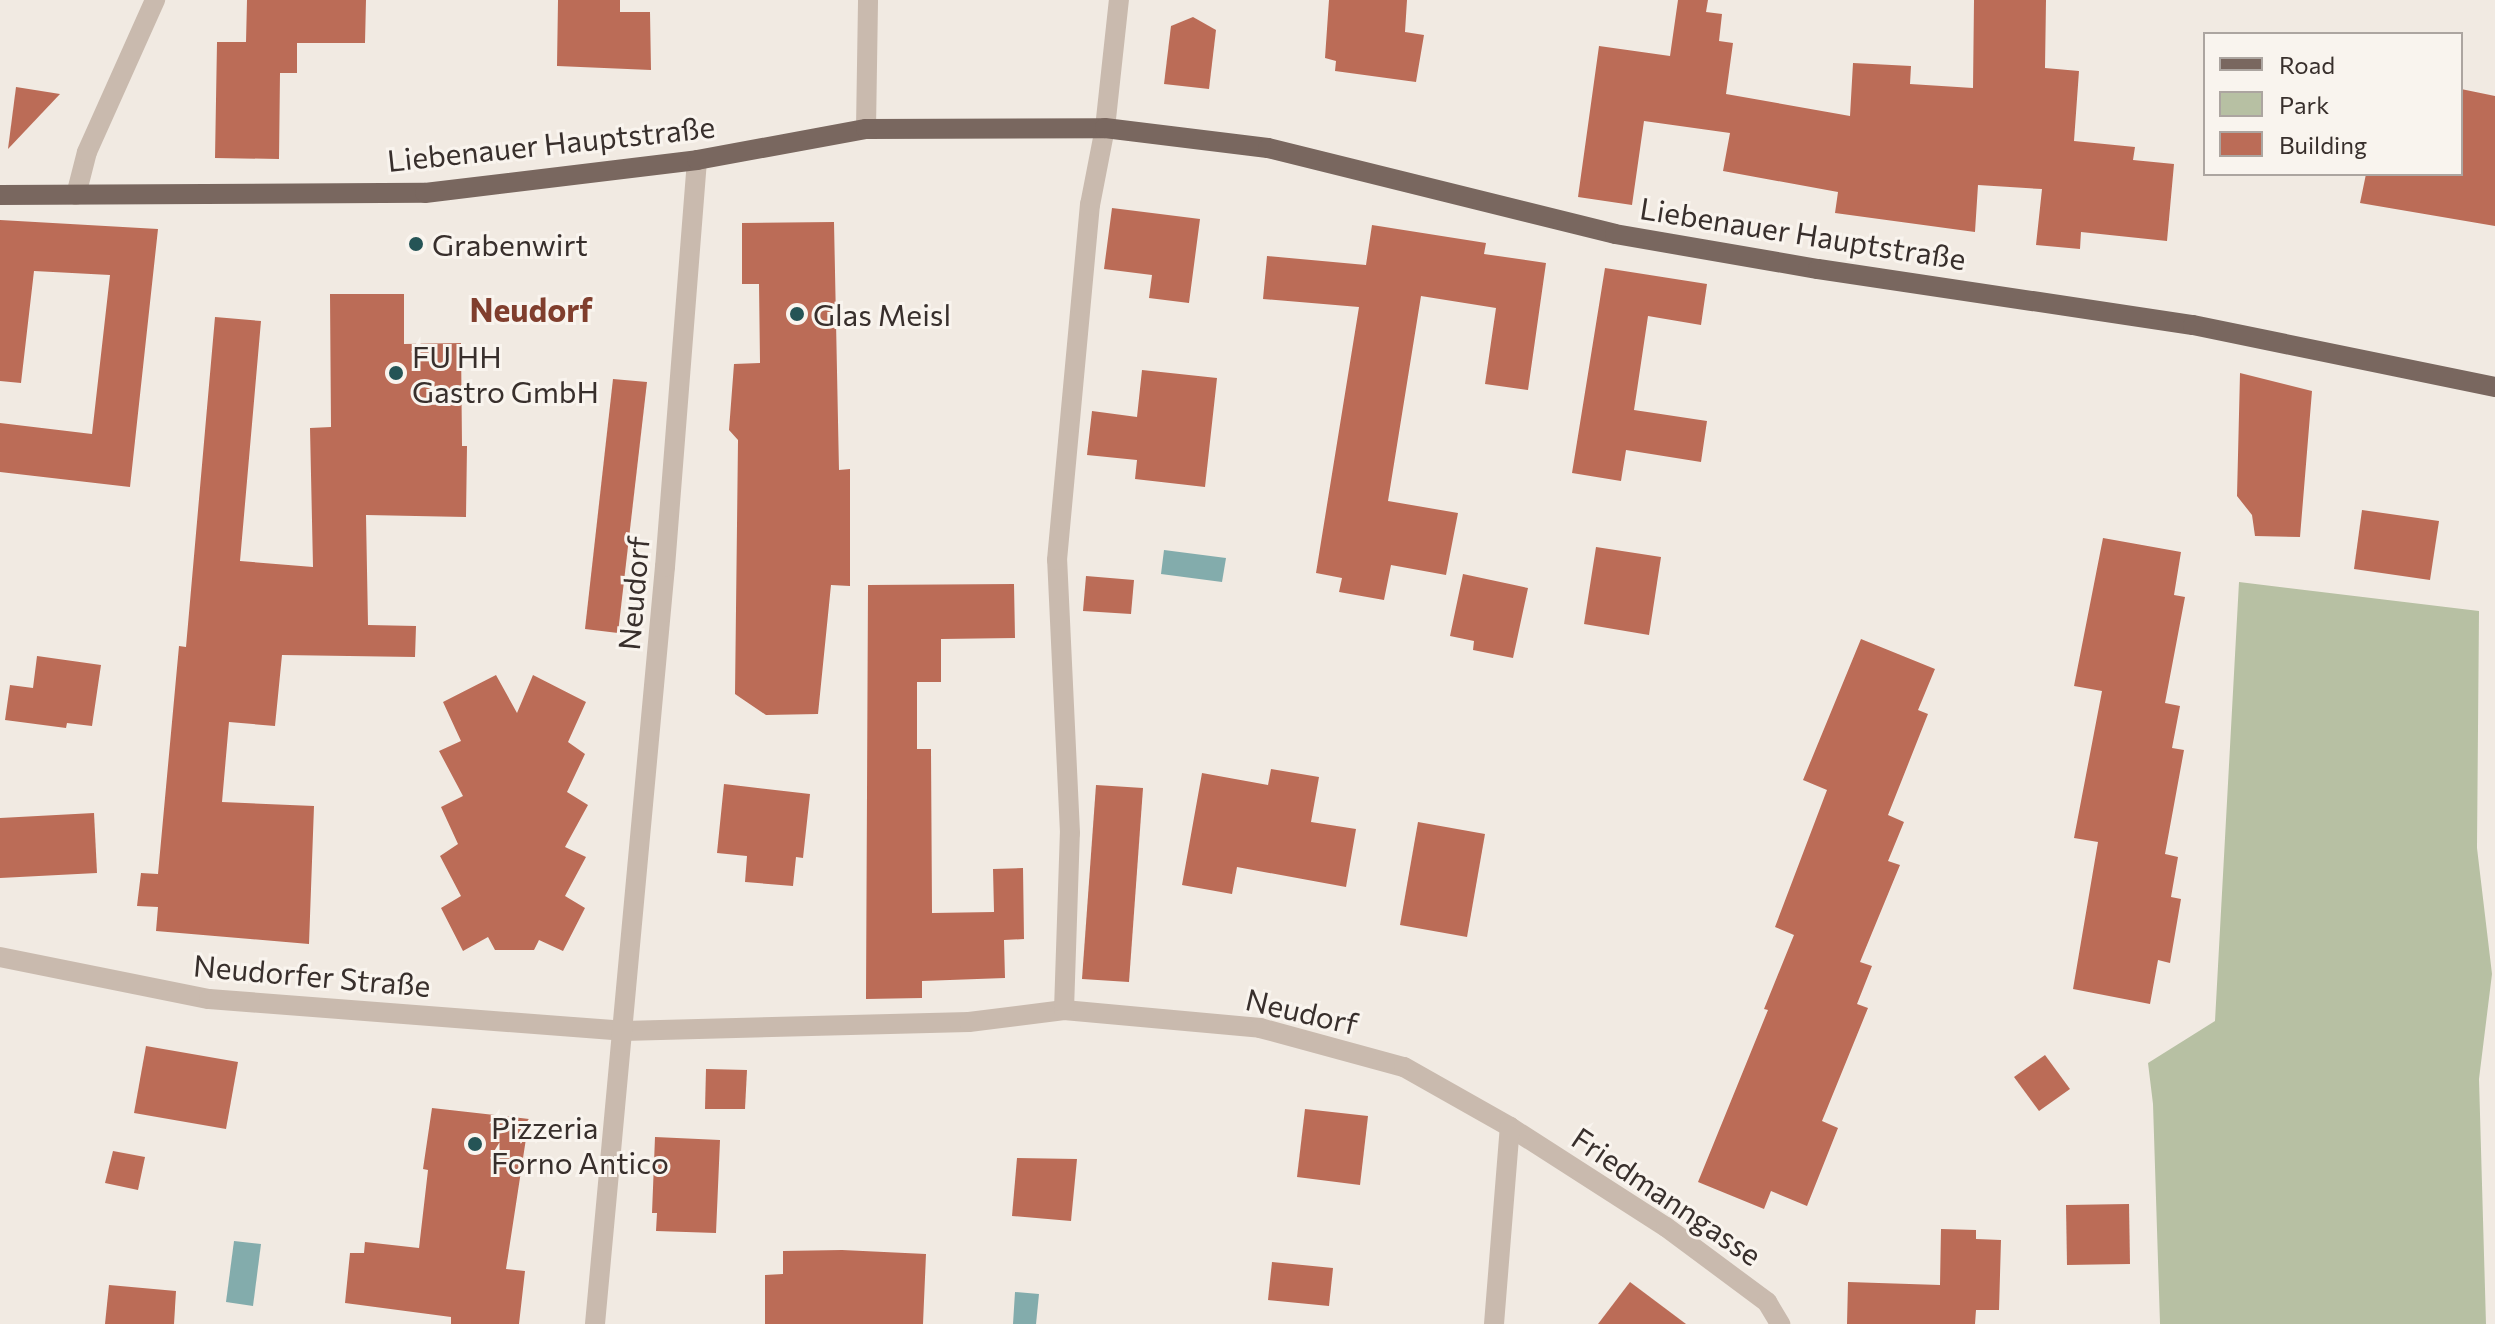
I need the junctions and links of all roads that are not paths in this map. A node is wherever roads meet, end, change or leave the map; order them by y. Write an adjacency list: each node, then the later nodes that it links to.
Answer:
1 (155, 0): 8 (street)
2 (868, 0): 5 (street)
3 (1119, 0): 4 (street)
4 (1105, 128): 5 (main road, Liebenauer Hauptstraße); 9 (main road, Liebenauer Hauptstraße); 11 (street)
5 (866, 129): 6 (main road, Liebenauer Hauptstraße)
6 (697, 160): 8 (main road, Liebenauer Hauptstraße); 12 (street, Neudorf)
7 (0, 195): 8 (main road, Liebenauer Hauptstraße)
8 (76, 195)
9 (2495, 387)
10 (0, 957): 12 (street, Neudorfer Straße)
11 (1064, 1010): 12 (street, Neudorfer Straße); 13 (street, Neudorf)
12 (623, 1031): 14 (street)
13 (1510, 1127): 15 (street); 16 (street, Friedmanngasse)
14 (595, 1324)
15 (1494, 1324)
16 (1780, 1324)

